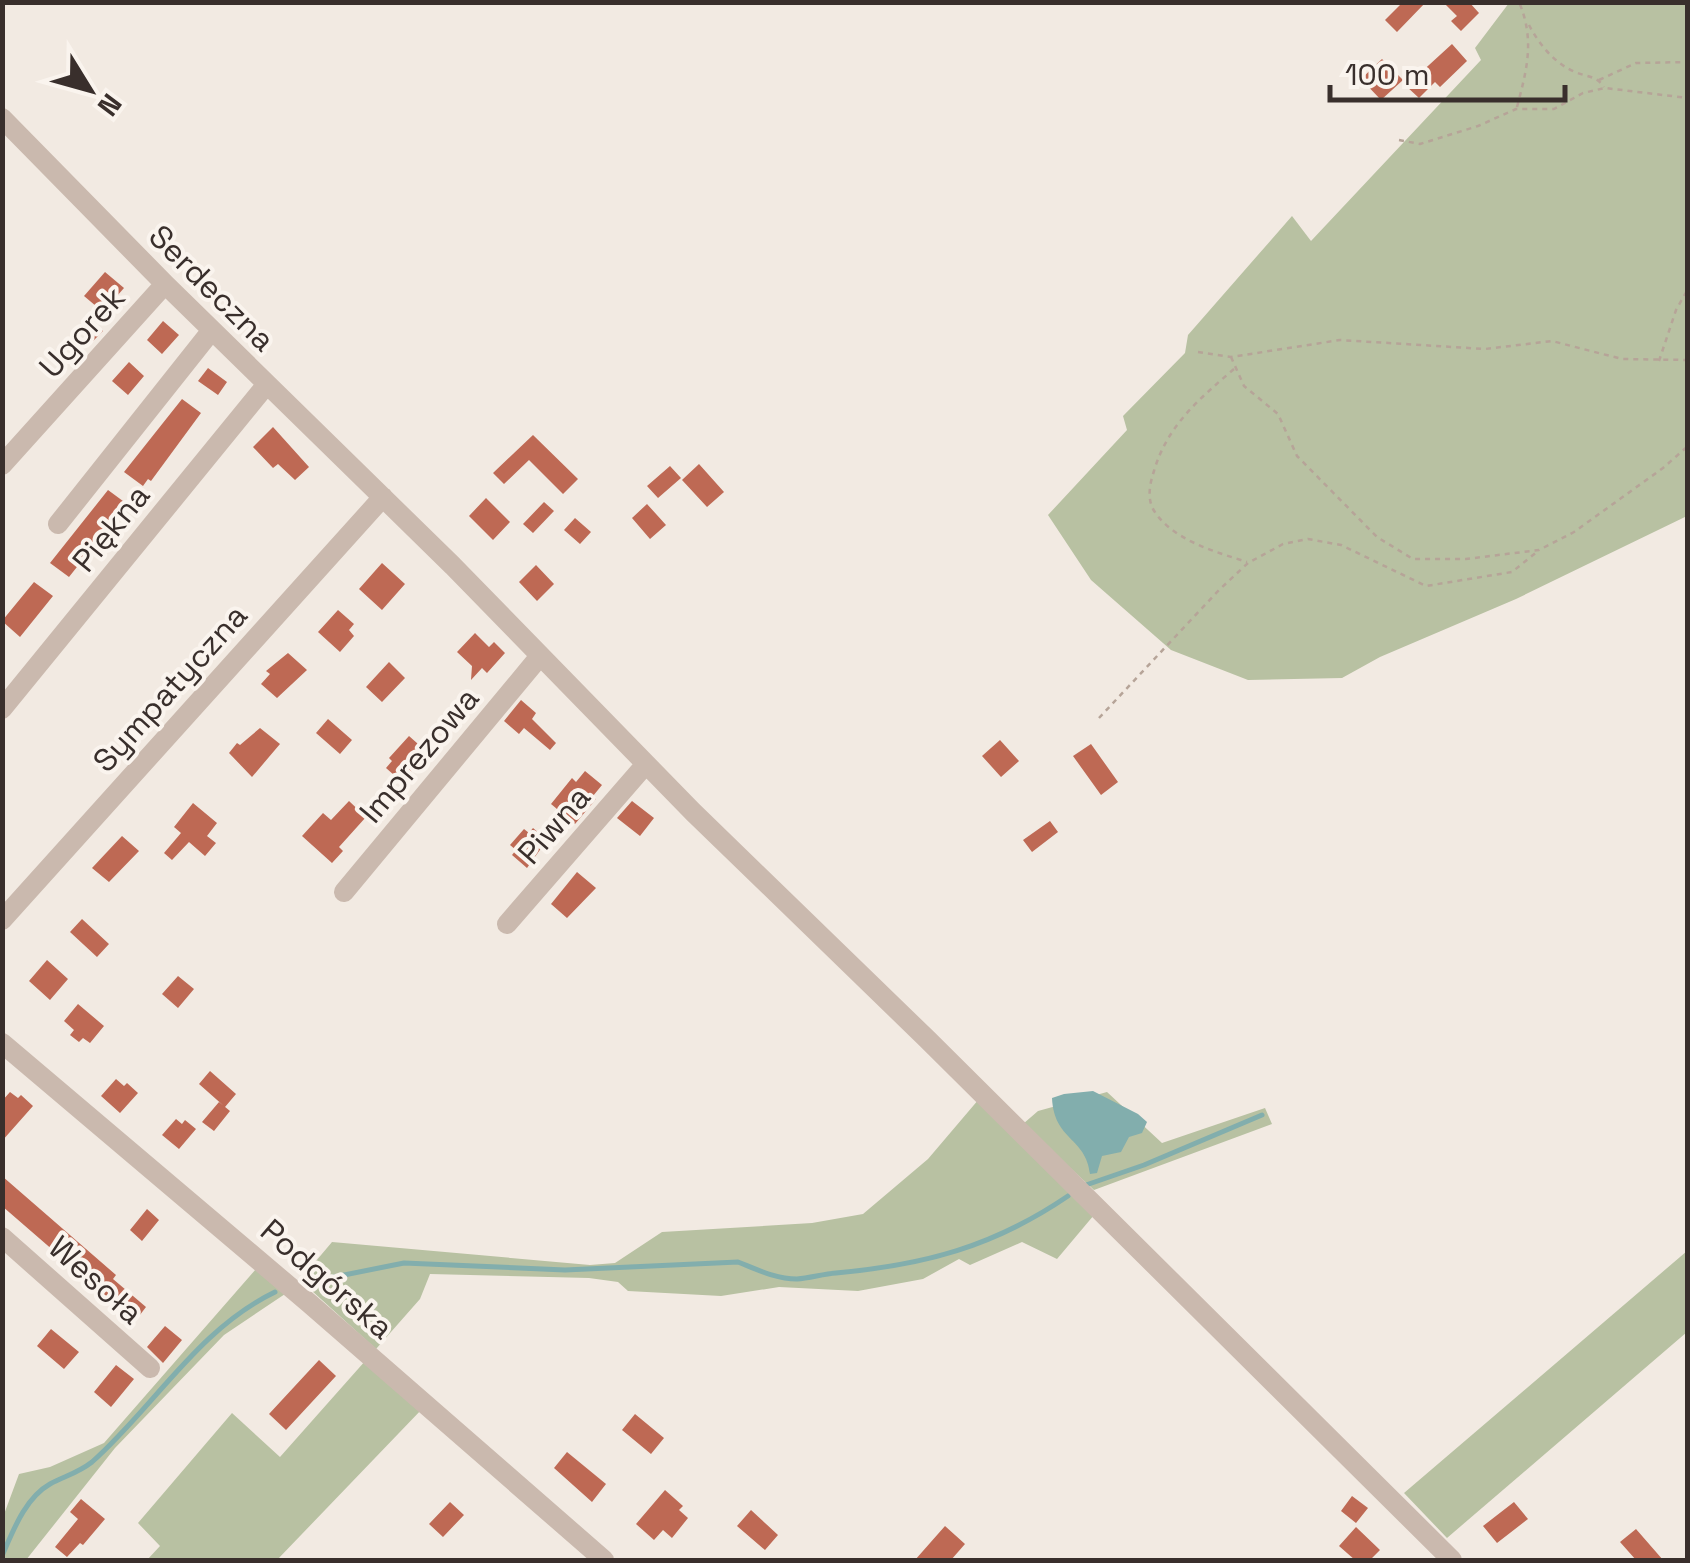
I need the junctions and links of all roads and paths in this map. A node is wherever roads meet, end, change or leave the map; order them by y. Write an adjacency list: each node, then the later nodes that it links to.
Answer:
1 (1519, 2): 2 (path)
2 (1527, 22): 4 (path); 7 (path)
3 (1688, 62): 4 (path)
4 (1599, 80): 5 (path)
5 (1605, 88): 6 (path); 7 (path)
6 (1688, 98)
7 (1516, 109): 9 (path)
8 (2, 118): 10 (street, Serdeczna)
9 (1399, 140)
10 (165, 284): 12 (street, Serdeczna); 20 (street, Ugorek)
11 (1688, 288): 16 (path)
12 (212, 330): 18 (street, Serdeczna); 22 (street)
13 (1198, 352): 14 (path)
14 (1231, 357): 16 (path); 17 (path)
15 (1688, 360): 16 (path)
16 (1660, 361)
17 (1236, 368): 23 (path); 24 (path)
18 (267, 384): 21 (street, Serdeczna); 26 (street, Piękna)
19 (1688, 446): 23 (path)
20 (2, 465)
21 (382, 497): 25 (street, Serdeczna); 30 (street, Sympatyczna)
22 (58, 524)
23 (1539, 550): 24 (path)
24 (1248, 563): 27 (path)
25 (540, 656): 28 (street, Serdeczna); 29 (street, Imprezowa)
26 (2, 710)
27 (1098, 718)
28 (646, 764): 31 (street, Piwna); 36 (street, Serdeczna)
29 (344, 892)
30 (2, 920)
31 (507, 924)
32 (4, 1047): 35 (street, Podgórska)
33 (2, 1237): 34 (street, Wesoła)
34 (150, 1368)
35 (604, 1560)
36 (1452, 1560)

